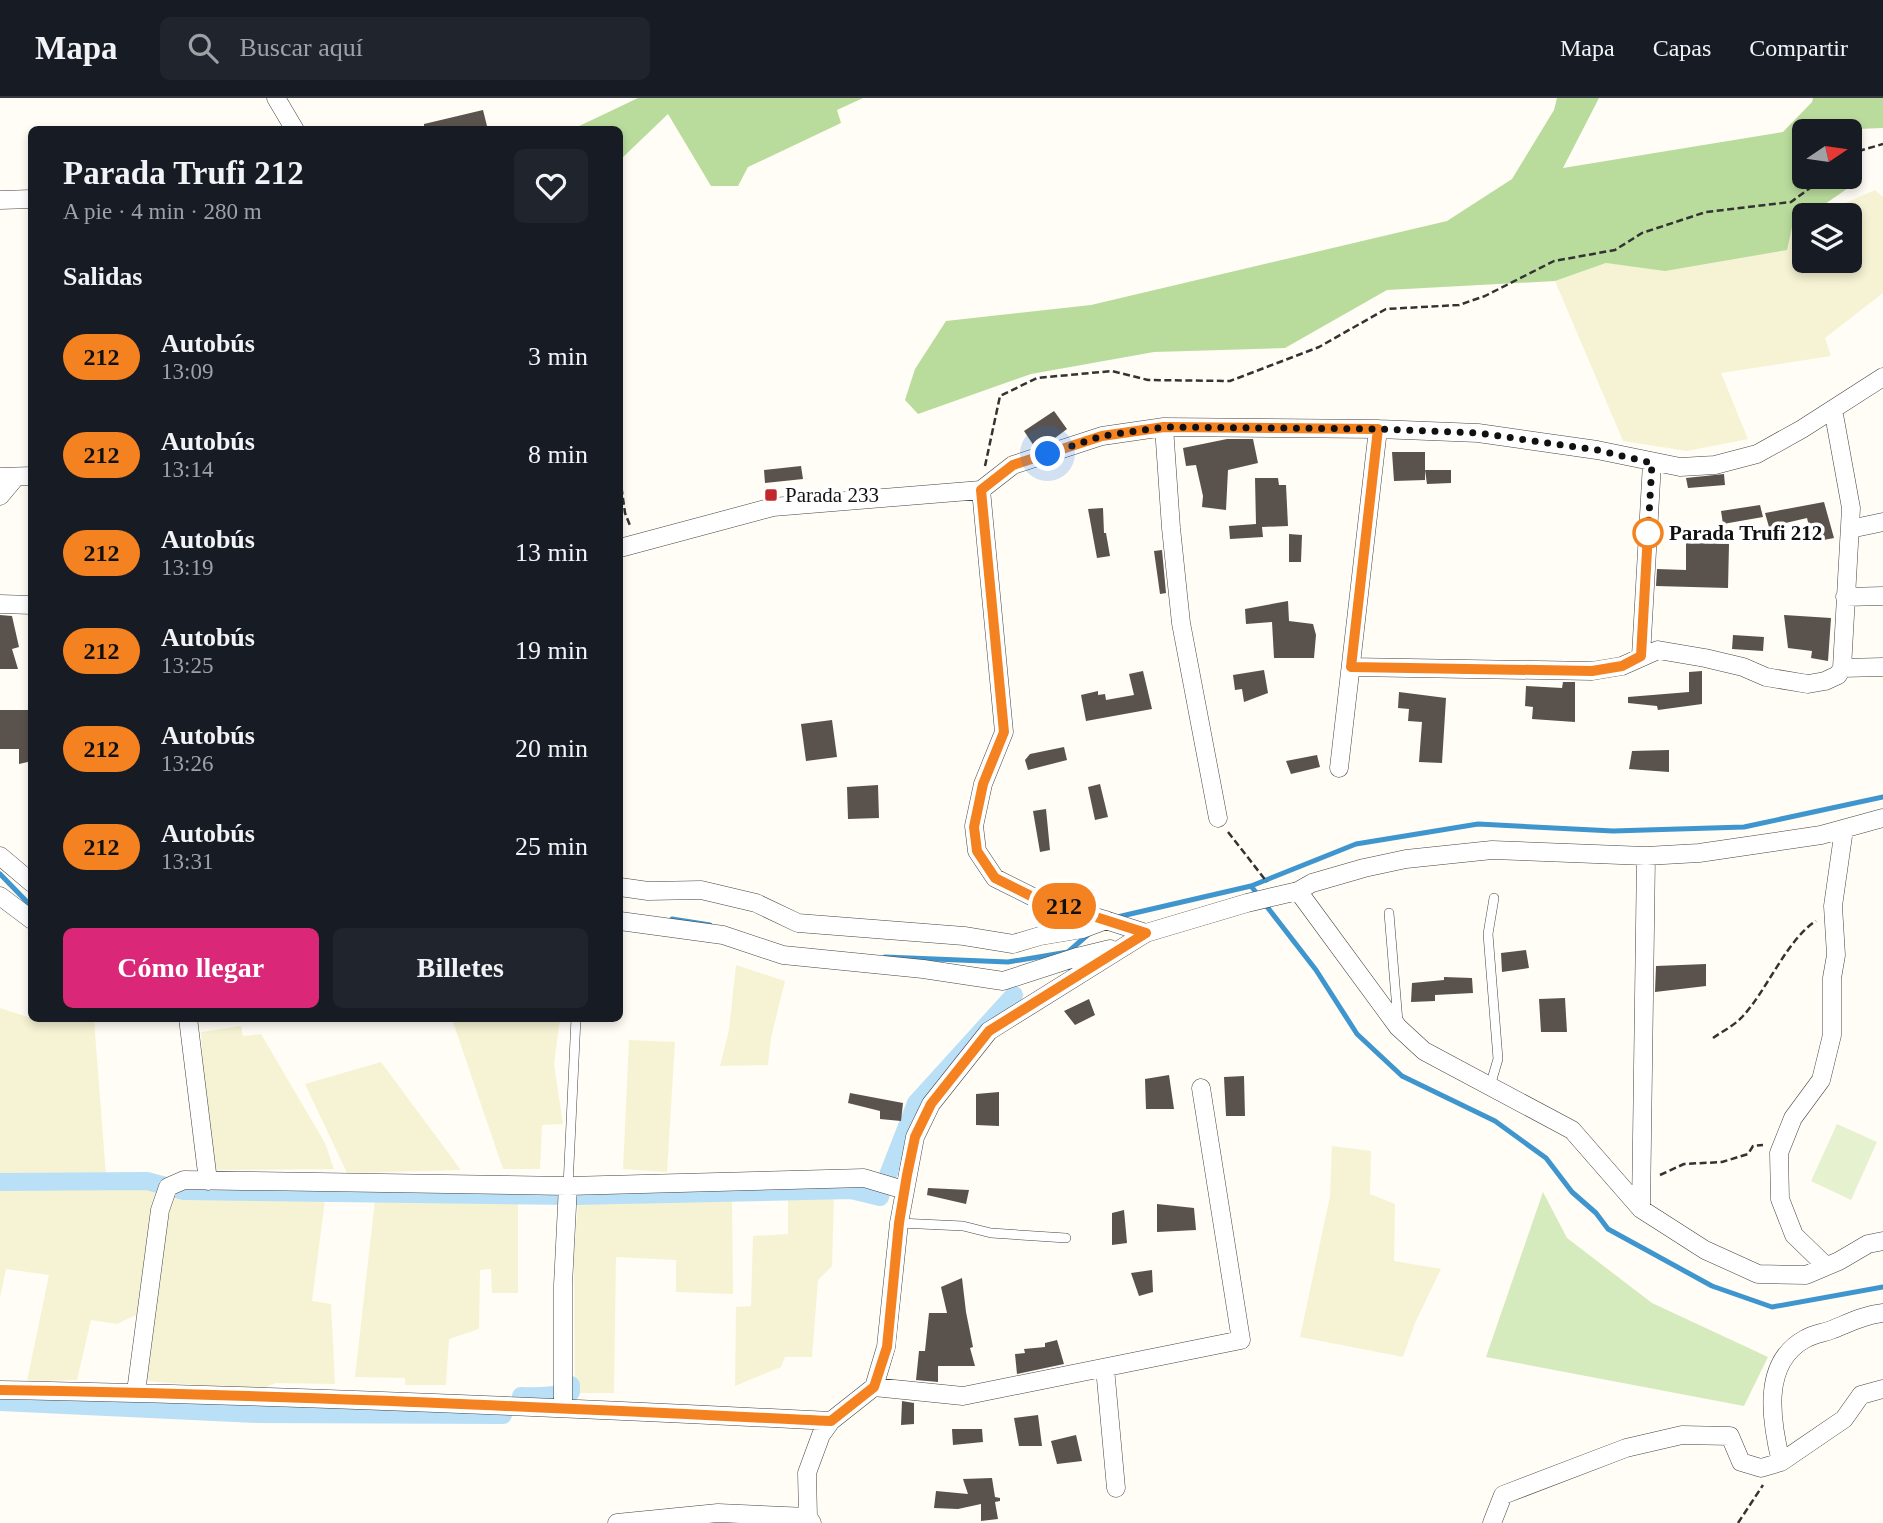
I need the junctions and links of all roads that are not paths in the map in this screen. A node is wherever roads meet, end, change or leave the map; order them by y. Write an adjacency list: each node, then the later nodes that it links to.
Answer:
1 (275, 98): 2 (street)
2 (292, 126)
3 (28, 199): 4 (street)
4 (0, 200)
5 (1883, 377): 6 (street)
6 (1833, 410): 9 (street); 14 (street)
7 (1164, 427): 8 (street); 11 (street); 25 (street)
8 (1378, 429): 9 (street); 21 (street)
9 (1652, 463): 20 (street)
10 (16, 477): 12 (street)
11 (981, 490): 15 (street); 37 (street)
12 (0, 496)
13 (1883, 522): 14 (street)
14 (1850, 529): 17 (street)
15 (628, 546)
16 (1883, 596): 17 (street)
17 (1845, 597): 23 (street)
18 (0, 604): 19 (street)
19 (28, 605)
20 (1641, 656): 21 (street); 23 (street)
21 (1351, 667): 24 (street)
22 (1883, 667): 23 (street)
23 (1842, 668)
24 (1339, 768)
25 (1218, 818)
26 (1883, 818): 27 (street)
27 (1843, 829): 29 (street); 54 (street)
28 (0, 856): 30 (street)
29 (1646, 856): 32 (street); 49 (street)
30 (28, 880)
31 (623, 887): 37 (street)
32 (1298, 891): 39 (street); 43 (street)
33 (0, 896): 36 (street)
34 (1494, 898): 44 (lane)
35 (1389, 913): 43 (lane)
36 (28, 917)
37 (1106, 920): 39 (street)
38 (623, 921): 40 (street)
39 (1146, 933): 40 (street)
40 (1125, 946): 48 (street)
41 (188, 1022): 46 (street)
42 (576, 1022): 47 (lane)
43 (1398, 1027): 44 (street)
44 (1490, 1086): 49 (street)
45 (1201, 1088): 56 (street)
46 (208, 1181): 47 (street); 60 (street)
47 (568, 1186): 48 (street); 61 (street)
48 (904, 1190): 50 (street)
49 (1641, 1204): 54 (street)
50 (899, 1223): 51 (lane); 57 (street)
51 (1066, 1238)
52 (1875, 1242): 53 (street); 54 (street)
53 (1883, 1256)
54 (1826, 1266)
55 (1883, 1313): 63 (street)
56 (1105, 1368): 57 (street); 64 (street)
57 (874, 1387): 62 (street)
58 (1883, 1389): 63 (street)
59 (0, 1390): 60 (street)
60 (136, 1392): 61 (street)
61 (563, 1408): 62 (street)
62 (831, 1421): 65 (street)
63 (1778, 1464): 67 (street)
64 (1116, 1488)
65 (808, 1521): 66 (street)
66 (617, 1523)
67 (1492, 1523)

